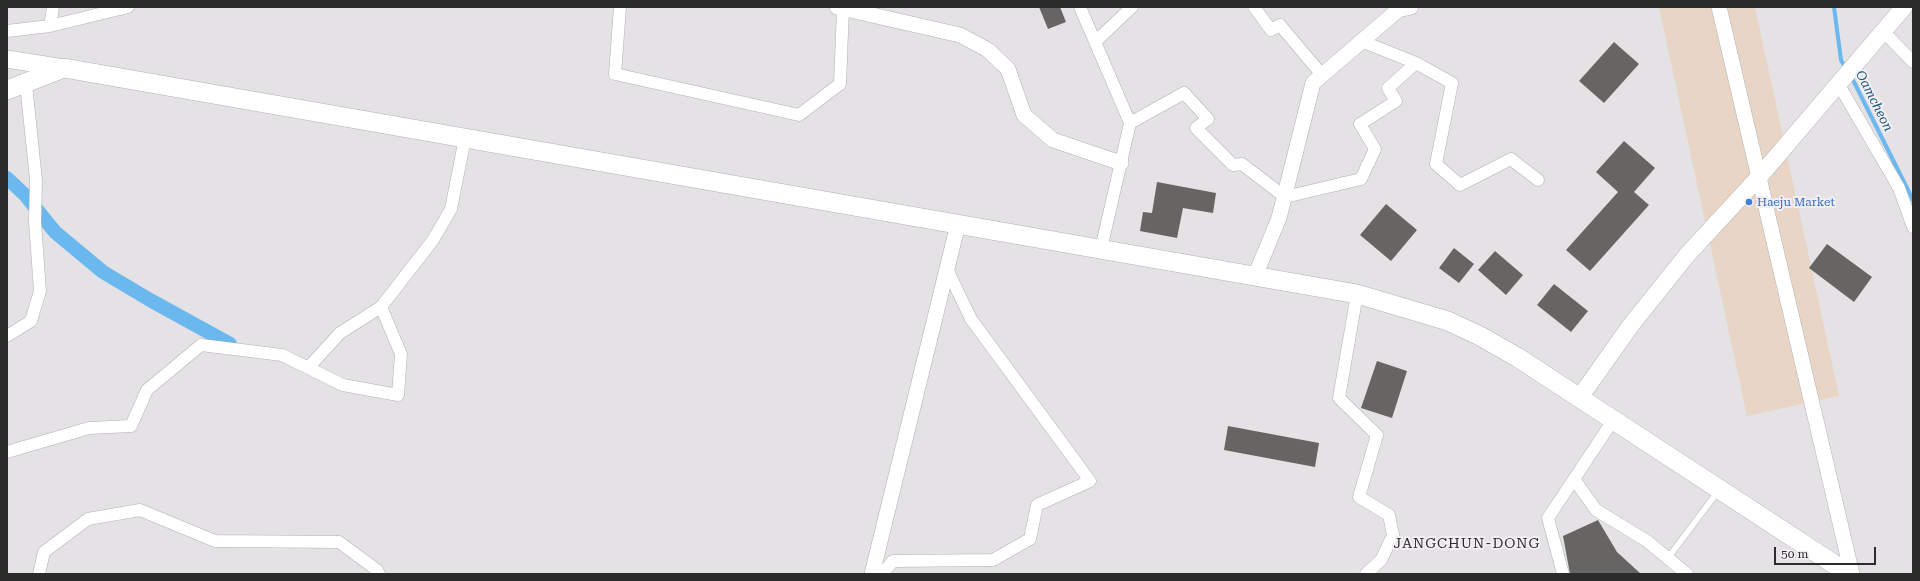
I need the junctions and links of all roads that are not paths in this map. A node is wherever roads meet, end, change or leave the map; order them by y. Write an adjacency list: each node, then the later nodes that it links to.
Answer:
1 (53, 7): 11 (street)
2 (128, 7): 11 (street)
3 (620, 7): 4 (street)
4 (841, 7): 26 (street)
5 (1080, 7): 15 (street)
6 (1132, 7): 15 (street)
7 (1254, 7): 20 (street)
8 (1719, 7): 27 (street)
9 (1904, 7): 13 (main road)
10 (1402, 8): 14 (street)
11 (50, 26): 12 (street)
12 (7, 31)
13 (1884, 32): 18 (street); 22 (main road)
14 (1361, 41): 17 (street); 20 (street)
15 (1095, 42): 24 (street)
16 (7, 59): 19 (main road)
17 (1416, 62): 28 (street); 29 (street)
18 (1913, 62)
19 (64, 68): 21 (main road); 25 (main road)
20 (1322, 75): 29 (street)
21 (26, 84): 23 (main road); 37 (street)
22 (1838, 85): 27 (main road); 31 (street)
23 (7, 90)
24 (1130, 123): 26 (street); 29 (street)
25 (465, 138): 30 (main road); 36 (street)
26 (1121, 163): 32 (street)
27 (1759, 177): 39 (main road); 51 (street)
28 (1538, 180)
29 (1285, 197): 34 (street)
30 (958, 224): 32 (main road); 33 (street)
31 (1913, 227)
32 (1101, 249): 34 (main road)
33 (947, 269): 47 (street); 47 (street)
34 (1255, 276): 35 (main road)
35 (1357, 294): 39 (main road); 48 (street)
36 (380, 307): 38 (street); 38 (street)
37 (7, 336)
38 (308, 368): 41 (street)
39 (1580, 397): 40 (main road)
40 (1614, 419): 42 (street); 43 (main road)
41 (7, 452)
42 (1574, 480): 44 (street); 49 (street)
43 (1720, 488): 44 (lane); 51 (main road)
44 (1668, 558): 50 (street)
45 (39, 574): 46 (street)
46 (379, 574)
47 (881, 574)
48 (1366, 574)
49 (1563, 574)
50 (1687, 574)
51 (1850, 574)

